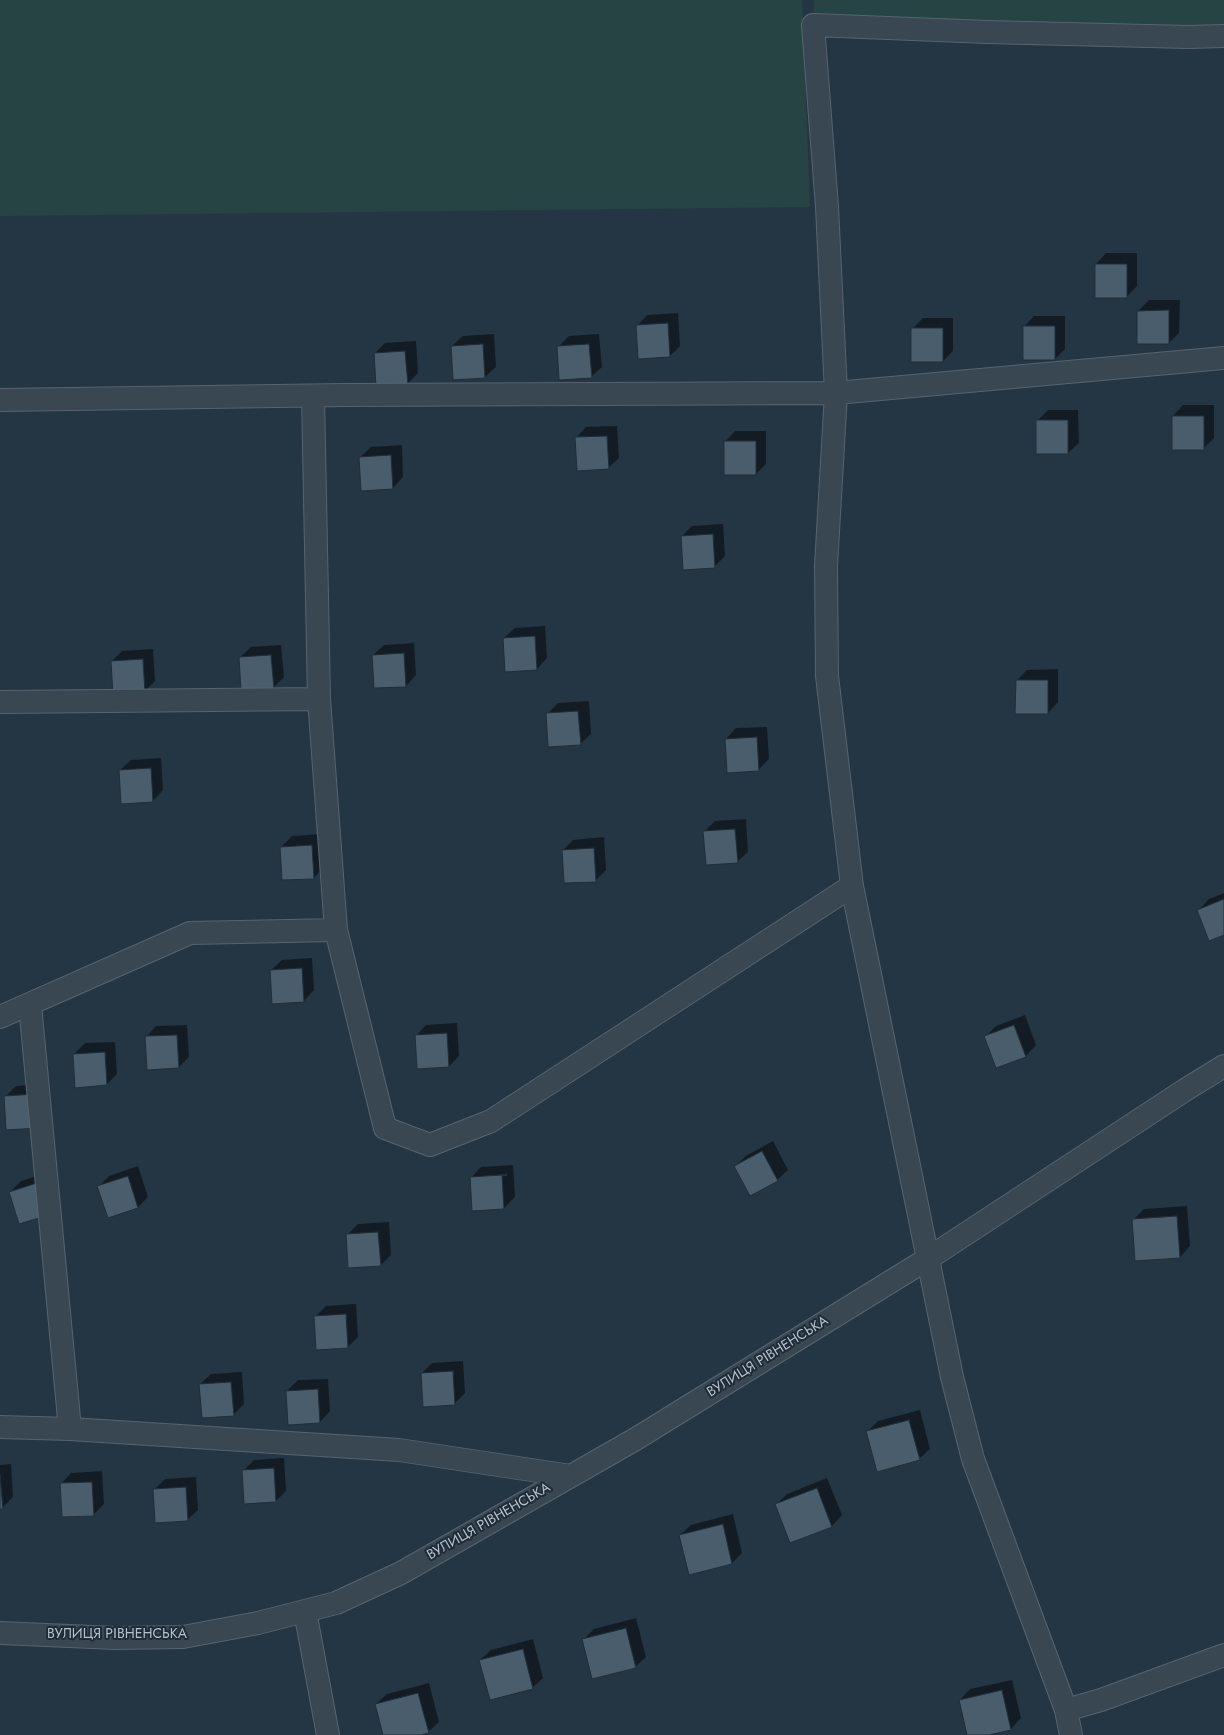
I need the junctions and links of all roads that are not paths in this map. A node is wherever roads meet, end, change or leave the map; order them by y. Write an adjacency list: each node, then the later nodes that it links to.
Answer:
1 (1224, 36): 3 (street)
2 (1224, 358): 3 (street)
3 (836, 393): 4 (street); 8 (street)
4 (313, 396): 5 (street); 6 (street)
5 (0, 400)
6 (319, 699): 7 (street); 9 (street)
7 (0, 702)
8 (852, 886): 9 (street); 13 (street)
9 (336, 930): 10 (street)
10 (30, 1005): 11 (street); 15 (street)
11 (0, 1017)
12 (1224, 1066): 13 (street, ВУЛИЦЯ РІВНЕНСЬКА)
13 (929, 1258): 16 (street, ВУЛИЦЯ РІВНЕНСЬКА); 20 (street)
14 (0, 1427): 15 (street)
15 (70, 1429): 16 (street)
16 (571, 1476): 17 (street, ВУЛИЦЯ РІВНЕНСЬКА)
17 (305, 1611): 18 (street, ВУЛИЦЯ РІВНЕНСЬКА); 21 (street)
18 (0, 1633)
19 (1224, 1655): 20 (street)
20 (1066, 1710): 22 (street)
21 (328, 1735)
22 (1071, 1735)

